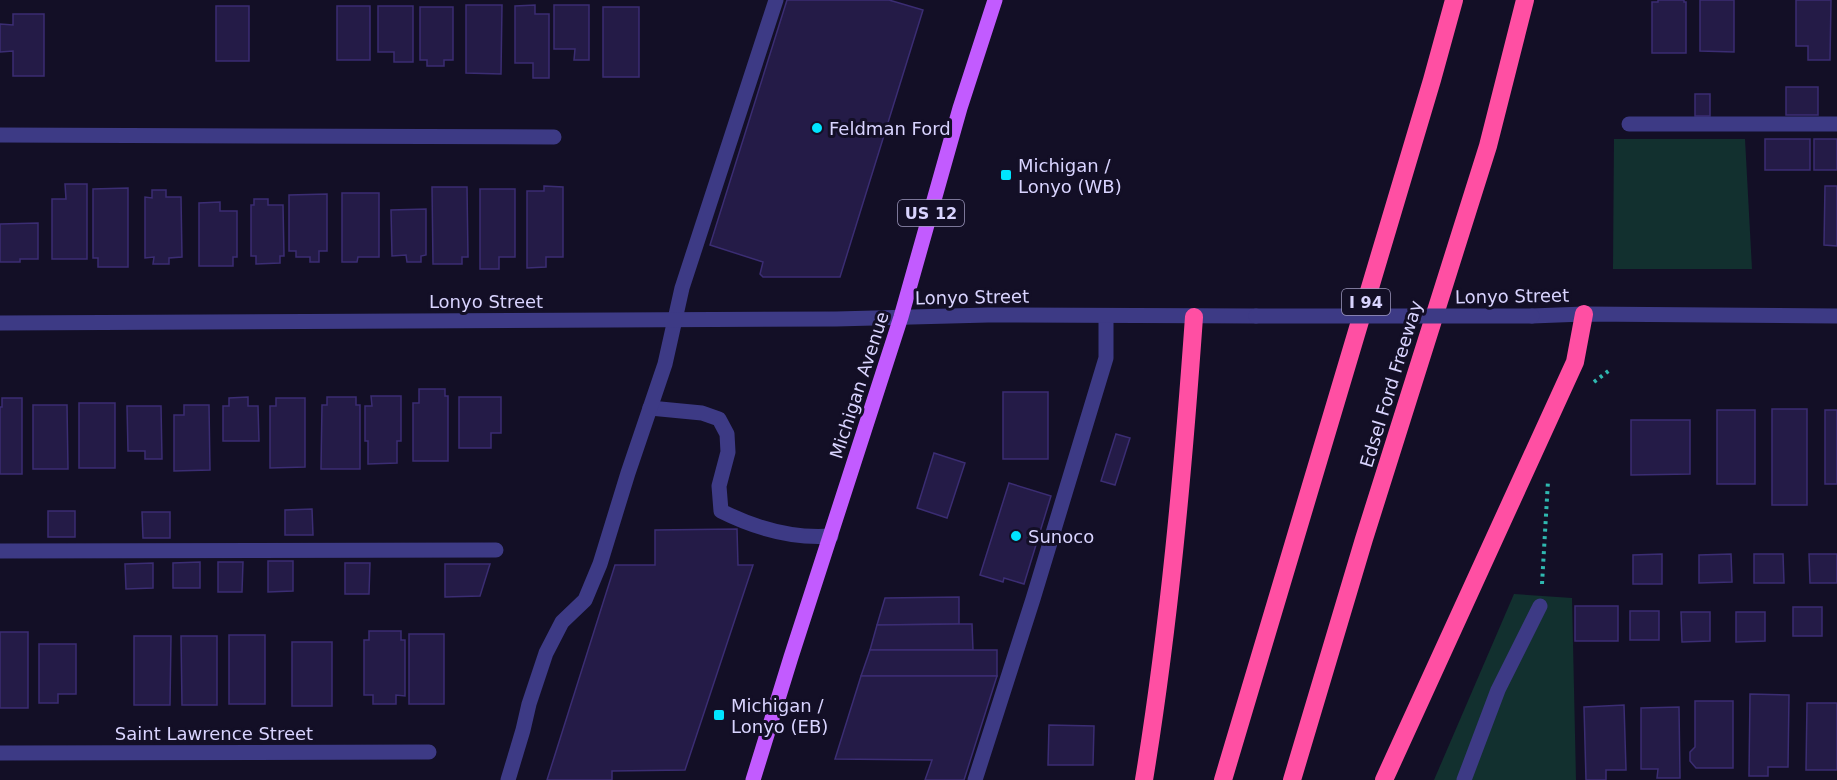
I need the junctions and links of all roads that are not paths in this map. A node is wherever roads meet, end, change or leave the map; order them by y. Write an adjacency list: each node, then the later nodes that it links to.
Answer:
1 (776, 0): 14 (street)
2 (995, 0): 12 (main road, Michigan Avenue / US 12)
3 (1454, 0): 27 (highway, I 94)
4 (1525, 0): 28 (highway, Edsel Ford Freeway)
5 (1629, 124): 6 (street)
6 (1837, 124)
7 (0, 135): 8 (street)
8 (554, 137)
9 (1584, 314): 11 (street, Lonyo Street); 13 (street, Lonyo Street, bridge); 29 (highway)
10 (1106, 316): 12 (street, Lonyo Street); 13 (street, Lonyo Street); 25 (street)
11 (1837, 316)
12 (901, 317): 14 (street, Lonyo Street); 17 (main road, Michigan Avenue / US 12)
13 (1194, 317): 26 (highway)
14 (675, 319): 15 (street, Lonyo Street); 16 (street)
15 (0, 323)
16 (650, 408): 17 (street); 23 (street)
17 (831, 536): 24 (main road, Michigan Avenue / US 12)
18 (496, 550): 19 (street)
19 (0, 551)
20 (1540, 606): 30 (street)
21 (429, 752): 22 (street, Saint Lawrence Street)
22 (0, 753)
23 (508, 780)
24 (753, 780)
25 (975, 780)
26 (1144, 780)
27 (1223, 780)
28 (1292, 780)
29 (1383, 780)
30 (1464, 780)

